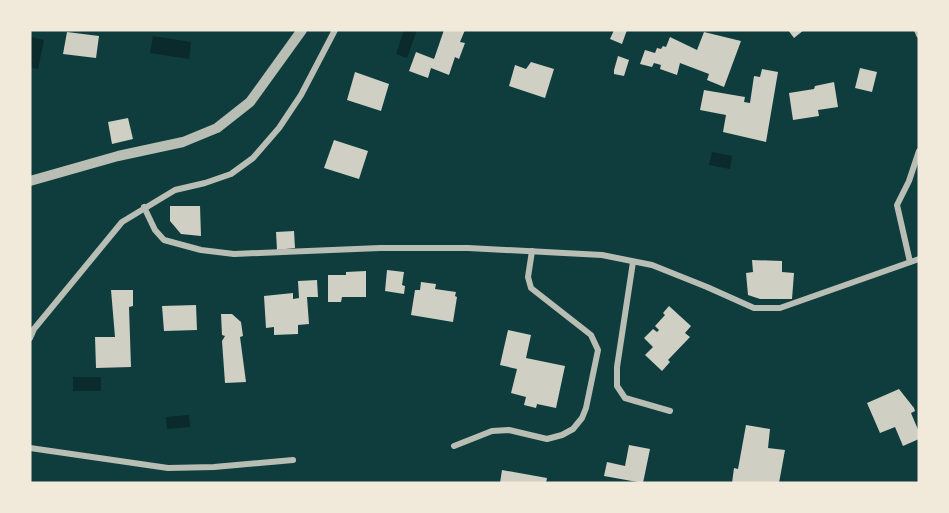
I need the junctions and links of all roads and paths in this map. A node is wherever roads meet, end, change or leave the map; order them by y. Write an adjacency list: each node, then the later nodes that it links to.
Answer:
1 (302, 30): 6 (street)
2 (336, 30): 7 (street)
3 (917, 30): 4 (street)
4 (919, 35)
5 (919, 151): 11 (street)
6 (30, 181)
7 (144, 207): 8 (street); 12 (street)
8 (532, 251): 10 (street); 14 (street)
9 (919, 259): 11 (street)
10 (633, 262): 11 (street); 13 (street)
11 (910, 262)
12 (30, 338)
13 (670, 411)
14 (454, 446)
15 (30, 448): 16 (street)
16 (293, 460)

